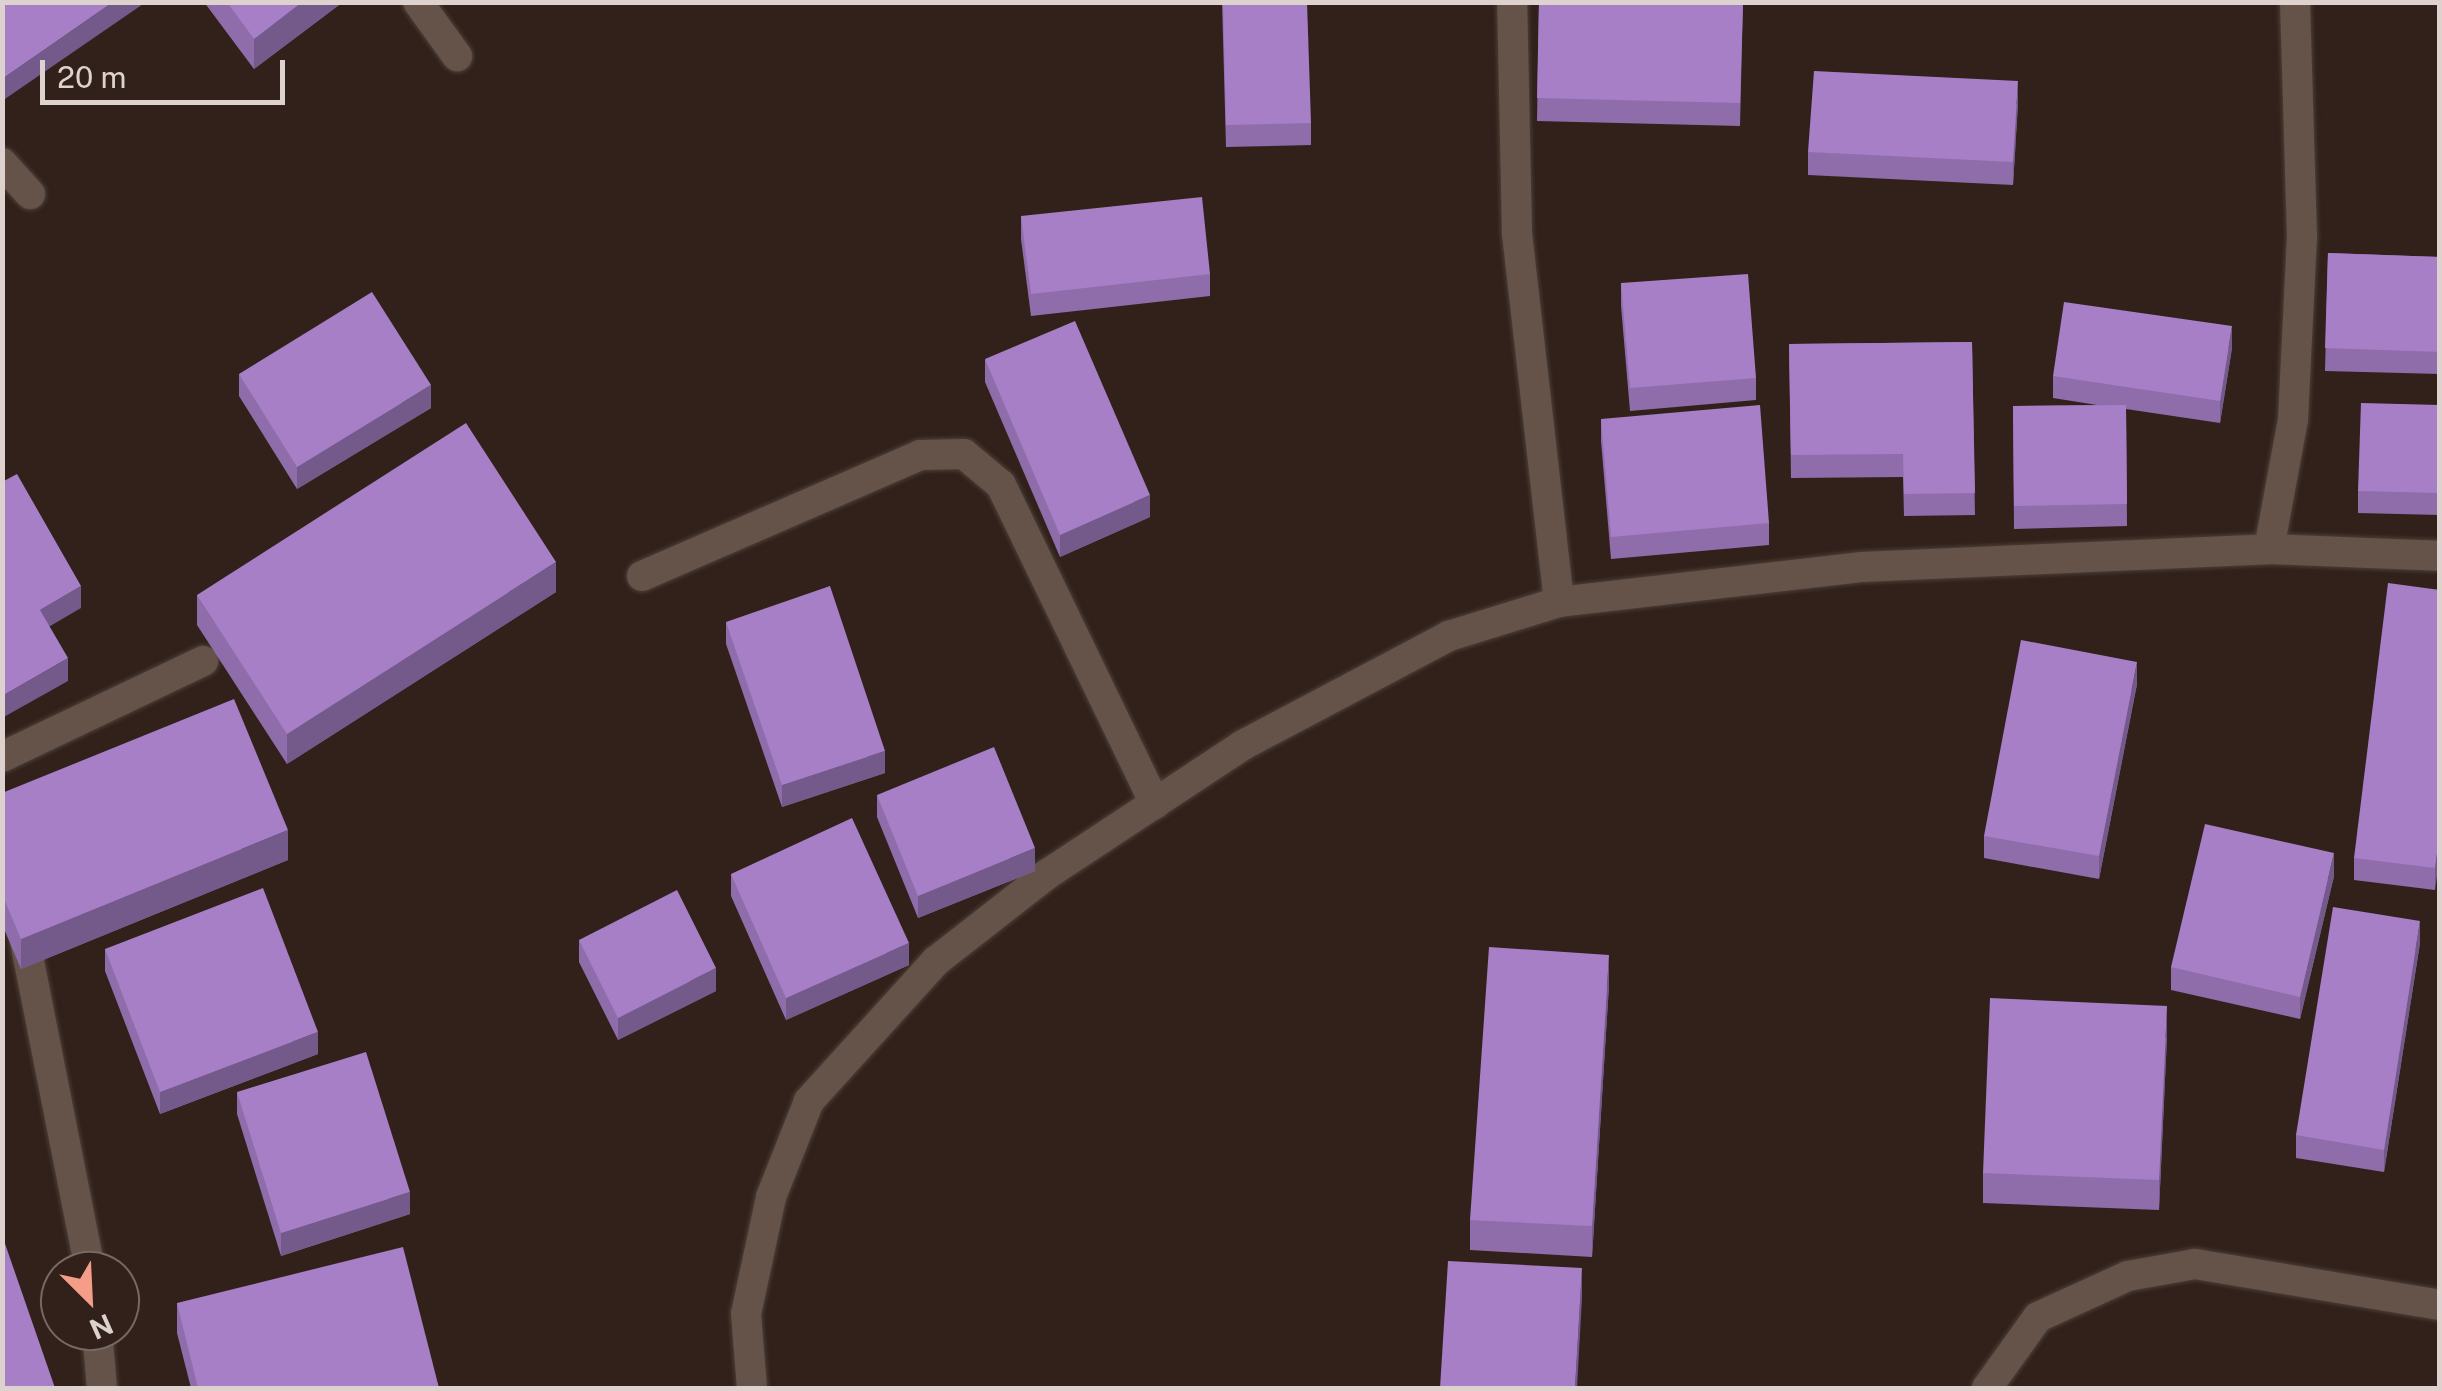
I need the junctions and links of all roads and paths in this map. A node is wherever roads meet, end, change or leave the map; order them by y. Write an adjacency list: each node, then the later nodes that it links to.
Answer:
1 (418, 2): 4 (street)
2 (1512, 2): 10 (street)
3 (2295, 2): 7 (street)
4 (457, 56)
5 (2, 163): 6 (street)
6 (30, 194)
7 (2269, 549): 8 (street); 10 (street)
8 (2440, 556)
9 (642, 576): 13 (street)
10 (1558, 602): 13 (street)
11 (203, 661): 12 (street)
12 (2, 757)
13 (1154, 804): 19 (street)
14 (18, 903): 15 (street)
15 (86, 1251)
16 (2440, 1305): 20 (street)
17 (99, 1351): 18 (street)
18 (102, 1388)
19 (752, 1388)
20 (1987, 1388)

